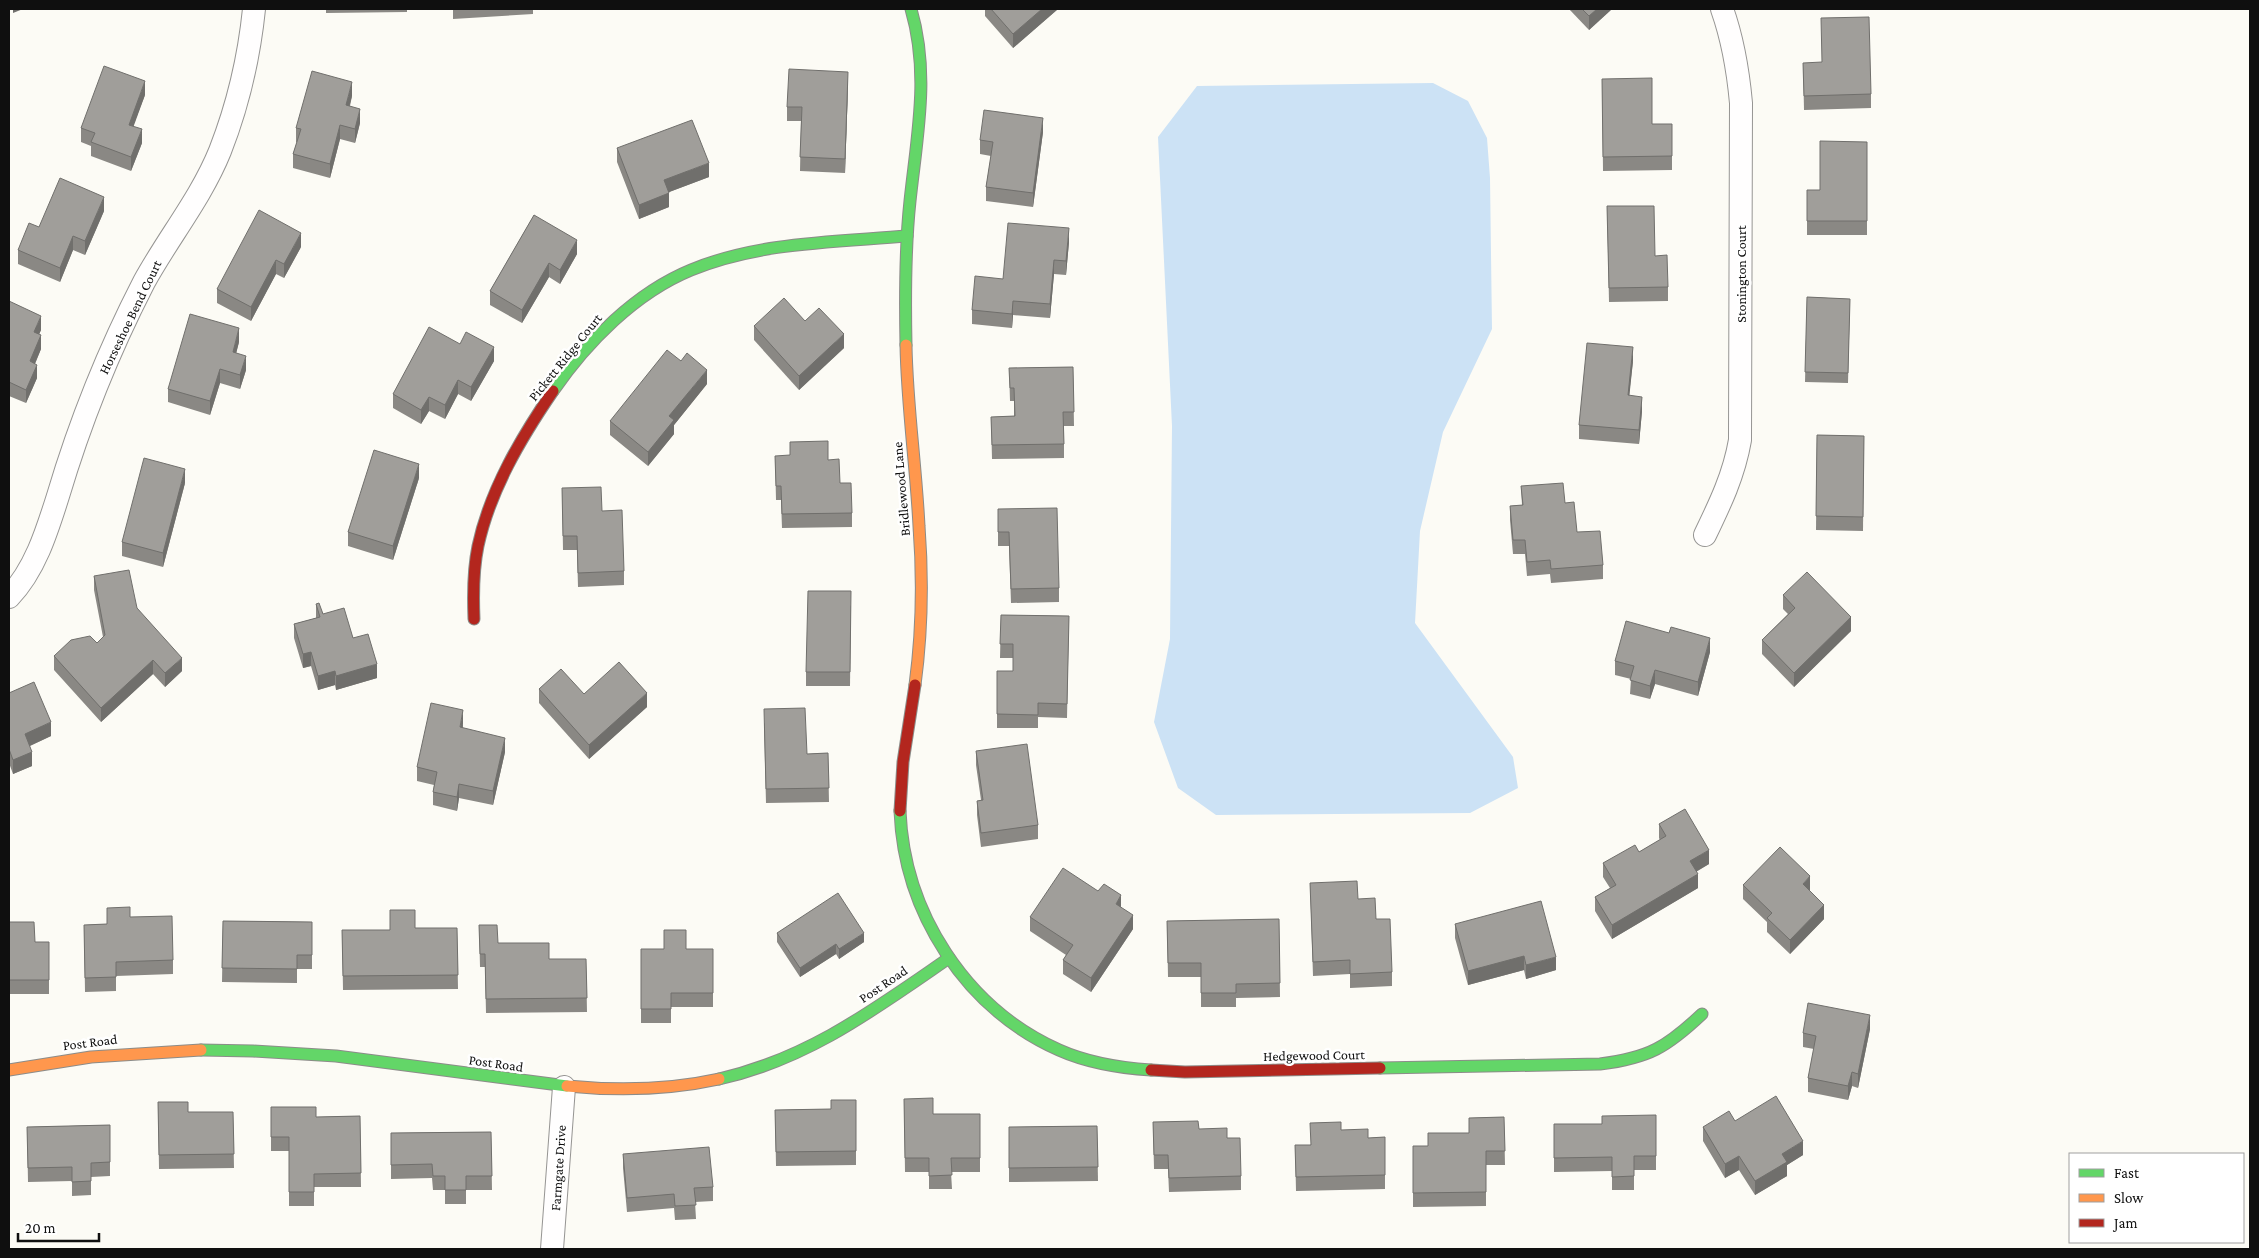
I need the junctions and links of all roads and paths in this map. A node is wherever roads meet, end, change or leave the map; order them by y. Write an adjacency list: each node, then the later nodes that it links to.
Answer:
1 (254, 9): 6 (street, Horseshoe Bend Court)
2 (911, 9): 4 (street, Bridlewood Lane)
3 (1722, 9): 5 (street, Stonington Court)
4 (907, 236): 7 (street, Pickett Ridge Court); 8 (street, Bridlewood Lane)
5 (1705, 535)
6 (9, 597)
7 (474, 620)
8 (949, 958): 9 (street, Hedgewood Court); 11 (street, Post Road)
9 (1702, 1014)
10 (9, 1070): 11 (street, Post Road)
11 (564, 1087): 12 (street, Farmgate Drive)
12 (552, 1249)

